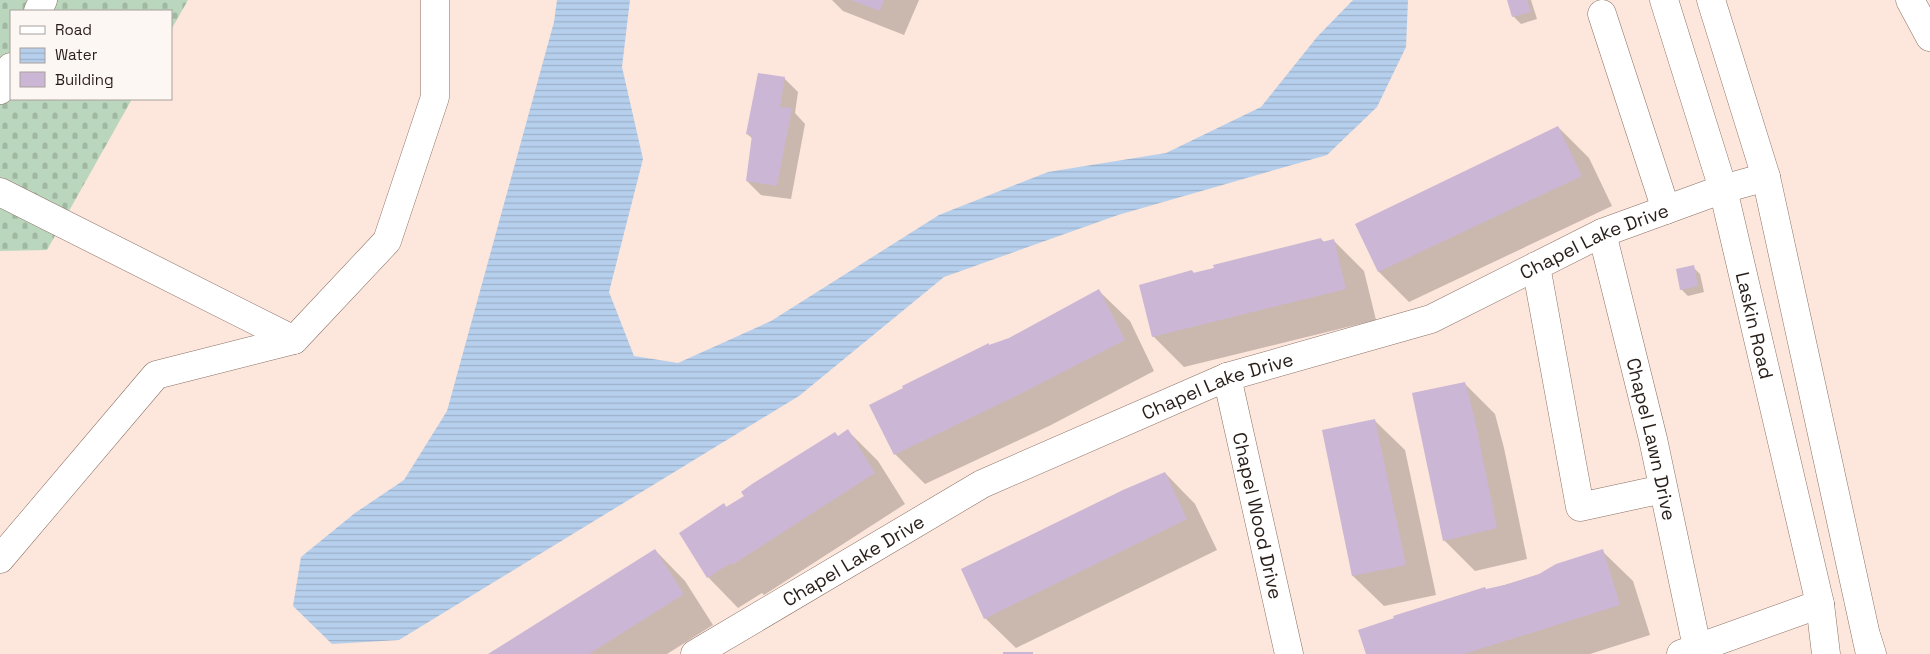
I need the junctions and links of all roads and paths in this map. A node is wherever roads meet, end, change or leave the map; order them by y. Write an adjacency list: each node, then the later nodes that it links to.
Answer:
1 (435, 0): 15 (street)
2 (1664, 0): 10 (street, Laskin Road)
3 (1711, 0): 9 (street)
4 (1910, 0): 6 (street)
5 (1602, 14): 12 (street)
6 (1930, 37)
7 (10, 69): 8 (street)
8 (0, 90)
9 (1766, 177): 10 (street, Chapel Lake Drive); 20 (street)
10 (1723, 189): 12 (street, Chapel Lake Drive); 19 (street, Laskin Road)
11 (0, 192): 15 (street)
12 (1666, 210): 13 (street, Chapel Lake Drive)
13 (1602, 233): 14 (street, Chapel Lake Drive); 17 (street, Chapel Lawn Drive)
14 (1536, 266): 16 (street, Chapel Lake Drive); 17 (street)
15 (294, 340): 18 (street)
16 (1226, 377): 22 (street, Chapel Lake Drive); 23 (street, Chapel Wood Drive)
17 (1663, 489): 21 (street, Chapel Lawn Drive)
18 (0, 559)
19 (1820, 604): 21 (street); 24 (street, Laskin Road)
20 (1870, 649)
21 (1688, 651)
22 (695, 654)
23 (1289, 654)
24 (1826, 654)

